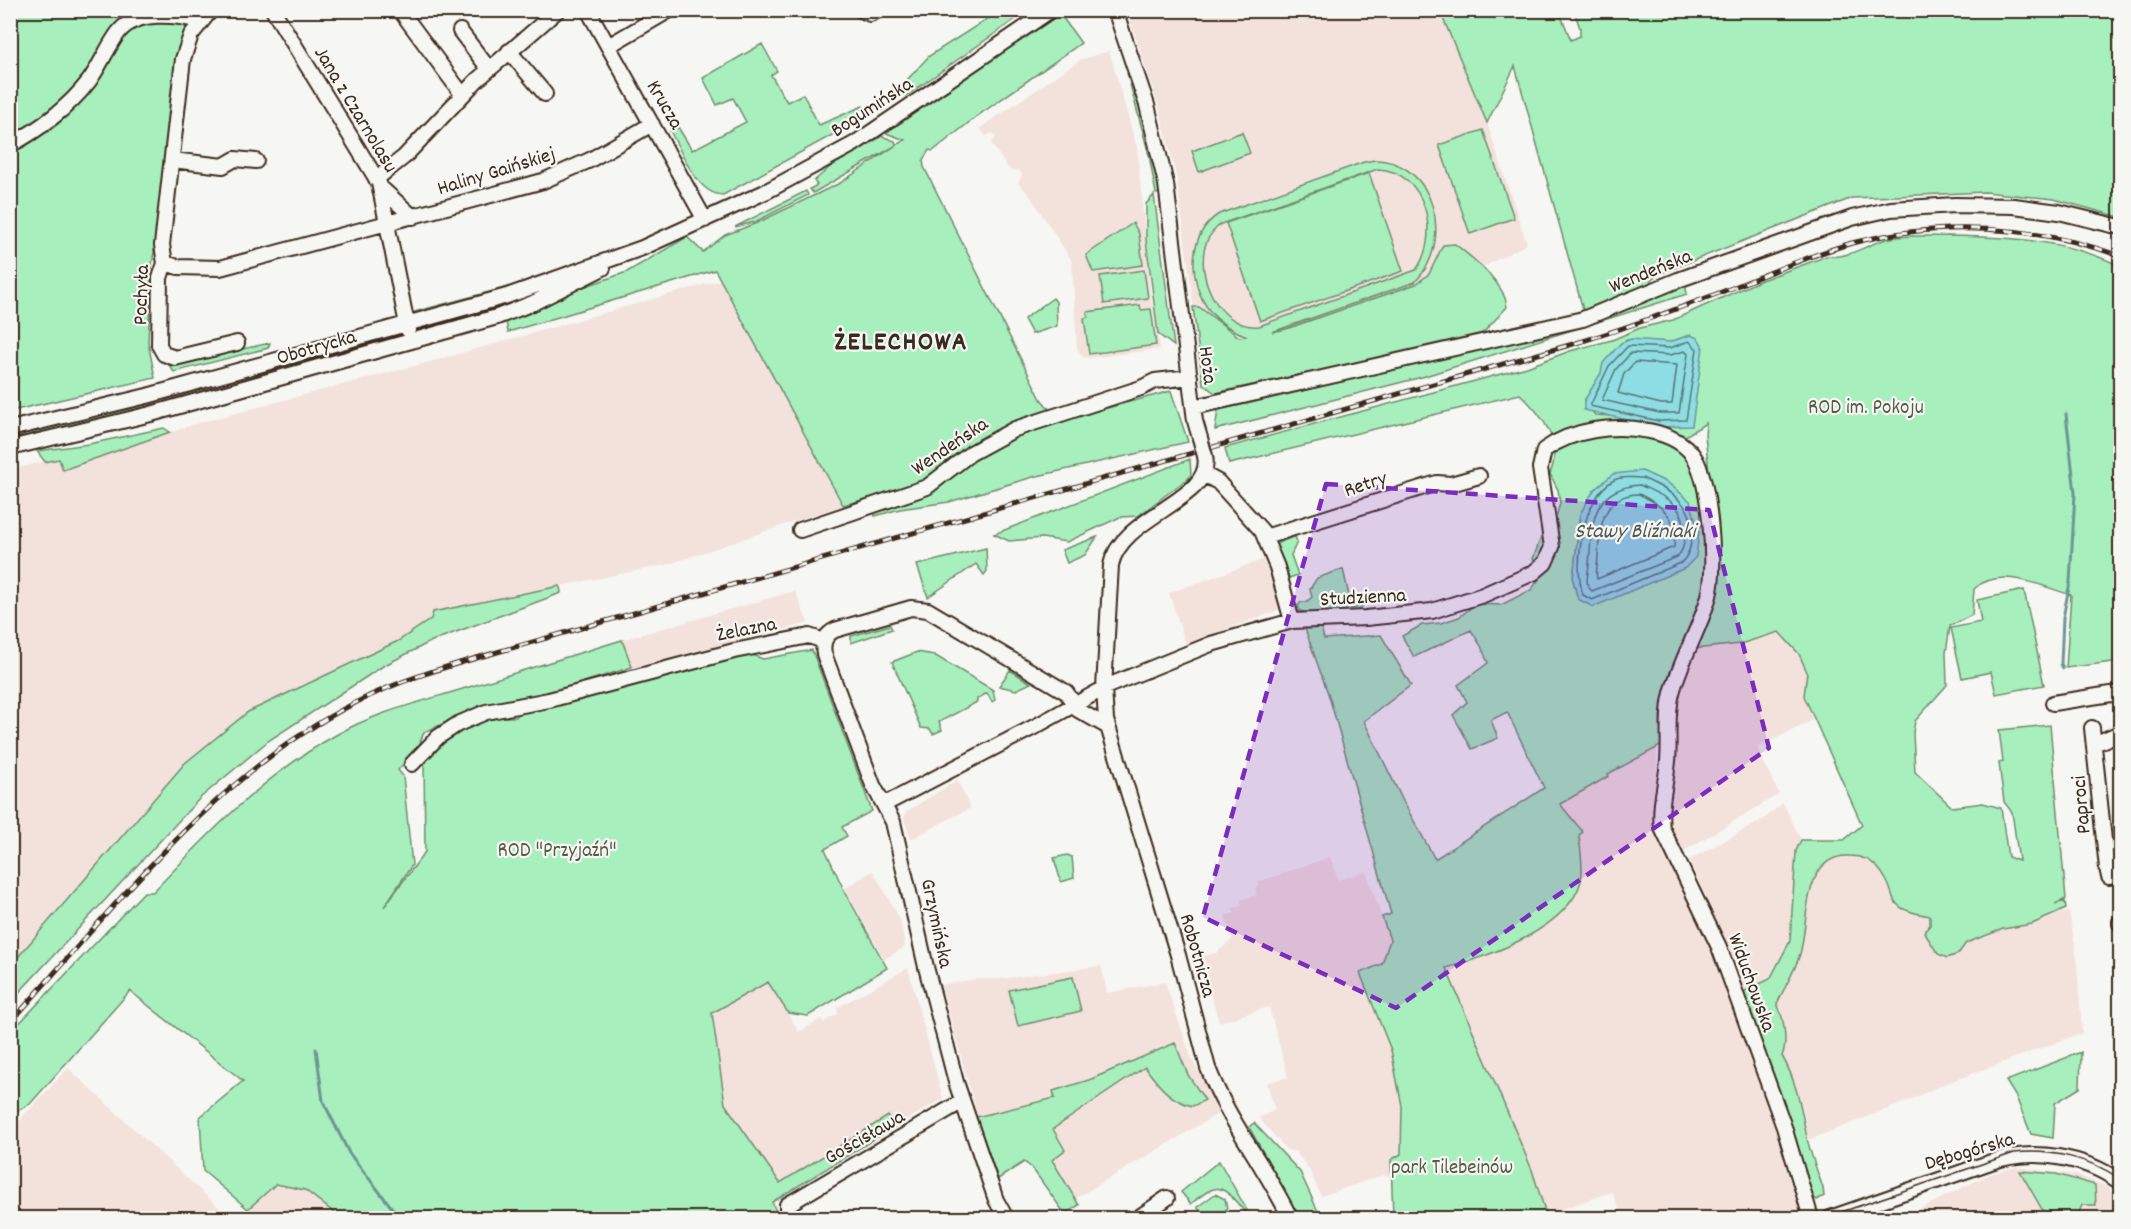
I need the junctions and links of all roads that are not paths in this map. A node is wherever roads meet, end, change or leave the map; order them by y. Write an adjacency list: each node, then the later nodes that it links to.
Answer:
1 (273, 10): 21 (street, Jana z Czarnolasu)
2 (400, 10): 15 (street)
3 (558, 10): 13 (street)
4 (588, 10): 12 (street, Krucza)
5 (670, 10): 12 (street)
6 (861, 10): 7 (street)
7 (879, 10)
8 (1051, 10): 23 (street, Bogumińska)
9 (1115, 10): 31 (street, Hoża)
10 (206, 16): 18 (street); 19 (street, Pochyła)
11 (460, 32): 14 (street)
12 (609, 46): 17 (street, Krucza)
13 (509, 51): 14 (street); 16 (street)
14 (489, 69): 15 (street)
15 (462, 94): 21 (street)
16 (545, 94)
17 (652, 124): 22 (street, Haliny Gaińskiej); 23 (street, Krucza)
18 (10, 145)
19 (172, 160): 20 (street); 27 (street, Pochyła)
20 (256, 160)
21 (378, 183): 22 (street); 24 (street, Jana z Czarnolasu)
22 (413, 217): 24 (street, Haliny Gaińskiej)
23 (705, 220): 26 (street, Obotrycka)
24 (387, 223): 27 (street, Haliny Gaińskiej); 28 (street, Jana z Czarnolasu)
25 (2121, 227): 32 (street, Wendeńska)
26 (622, 256): 28 (street, Obotrycka); 29 (street, Obotrycka)
27 (165, 263): 30 (street, Pochyła)
28 (408, 323): 29 (street, Jana z Czarnolasu); 33 (street, Obotrycka)
29 (408, 341): 34 (street, Obotrycka)
30 (237, 343)
31 (1190, 376): 32 (street, Hoża); 38 (street, Wendeńska)
32 (1194, 407): 36 (street, Hoża, bridge)
33 (10, 429)
34 (10, 448)
35 (1544, 450): 40 (street, Studzienna); 60 (street, Widuchowska)
36 (1204, 475): 39 (street); 42 (street)
37 (1479, 476): 39 (street, Retry)
38 (800, 530)
39 (1265, 537): 40 (street)
40 (1292, 621): 42 (street, Studzienna)
41 (824, 641): 45 (street); 50 (street, Żelazna); 51 (street, Grzymińska)
42 (1104, 688): 45 (street, Studzienna); 46 (street, Robotnicza)
43 (2121, 695): 44 (street)
44 (2053, 703)
45 (1074, 706): 46 (street); 51 (street, Studzienna)
46 (1108, 727): 59 (street, Robotnicza)
47 (2092, 728): 49 (street, Paproci)
48 (2121, 734): 49 (street)
49 (2094, 744): 52 (street, Paproci)
50 (412, 764)
51 (885, 804): 53 (street, Grzymińska)
52 (2115, 876)
53 (962, 1102): 56 (street, Gościsława); 57 (street, Grzymińska)
54 (2121, 1182): 61 (street, Dębogórska)
55 (1167, 1198): 58 (street)
56 (787, 1212)
57 (1006, 1218)
58 (1138, 1218)
59 (1290, 1218)
60 (1811, 1218)
61 (1830, 1218)

